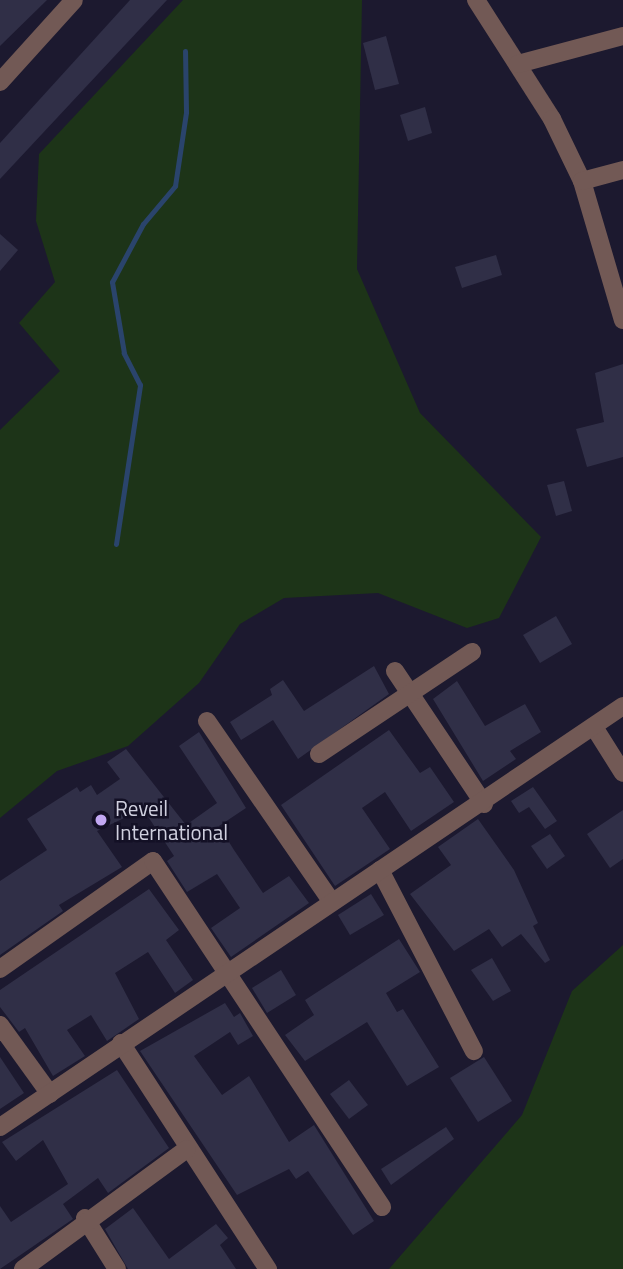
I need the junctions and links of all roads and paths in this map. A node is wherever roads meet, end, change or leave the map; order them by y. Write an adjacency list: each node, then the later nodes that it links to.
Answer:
1 (74, 0): 5 (street)
2 (476, 0): 4 (street)
3 (623, 36): 4 (street)
4 (517, 64): 7 (street)
5 (0, 82)
6 (623, 170): 7 (street)
7 (582, 181): 8 (street)
8 (623, 320)
9 (472, 652): 11 (street)
10 (396, 671): 11 (street)
11 (410, 693): 15 (street); 17 (street)
12 (623, 705): 14 (street)
13 (207, 721): 19 (street)
14 (594, 727): 16 (street); 17 (street)
15 (319, 754)
16 (623, 773)
17 (484, 804): 18 (street)
18 (380, 870): 19 (street); 24 (street)
19 (332, 902): 21 (street)
20 (0, 969): 21 (street)
21 (226, 974): 23 (street); 28 (street)
22 (0, 1025): 25 (street)
23 (121, 1043): 25 (street); 27 (street)
24 (474, 1051)
25 (50, 1094): 26 (street)
26 (0, 1126)
27 (187, 1149): 29 (street); 32 (street)
28 (382, 1208)
29 (85, 1218): 30 (street); 31 (street)
30 (23, 1269)
31 (117, 1269)
32 (268, 1269)

